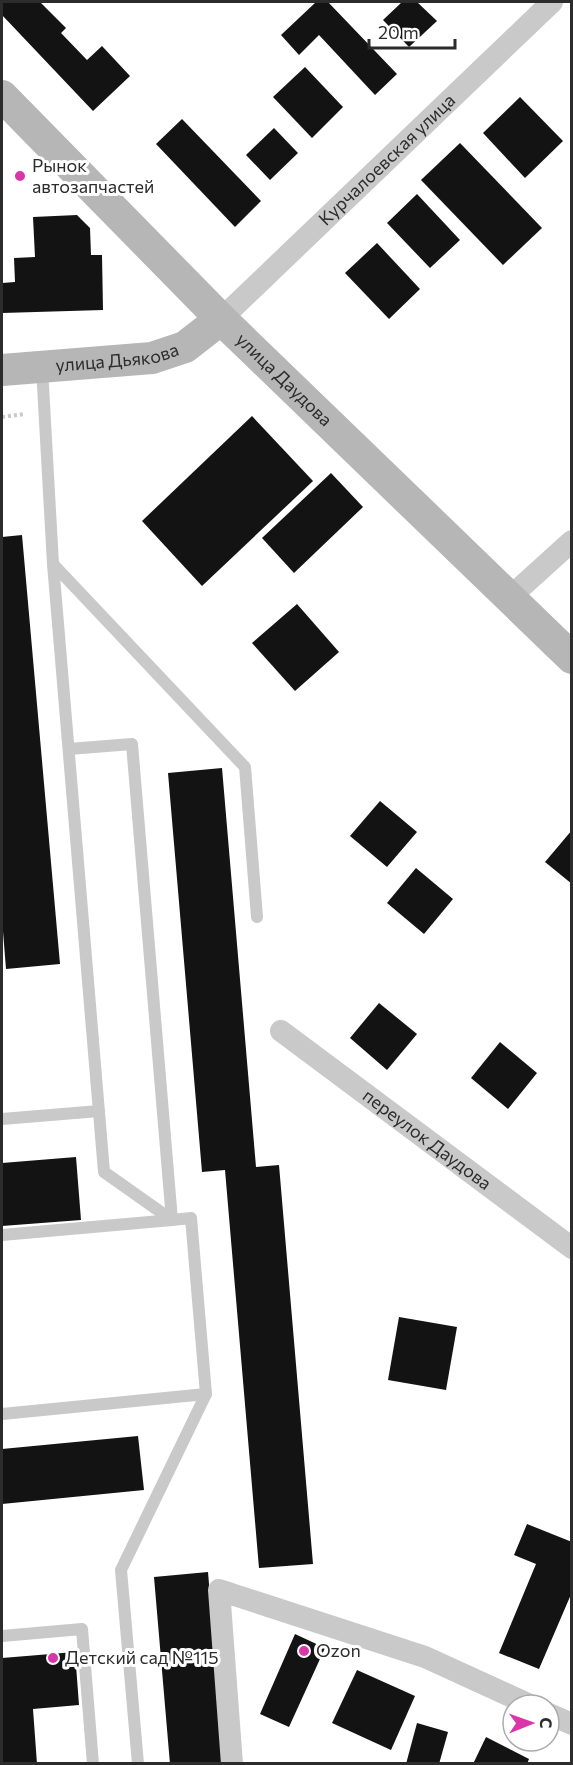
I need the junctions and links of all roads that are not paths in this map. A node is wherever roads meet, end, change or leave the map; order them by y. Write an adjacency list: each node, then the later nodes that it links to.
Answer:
1 (552, 2): 3 (street, Курчалоевская улица)
2 (2, 96): 3 (street, улица Даудова)
3 (220, 320): 4 (street, улица Дьякова); 8 (street, улица Даудова)
4 (42, 366): 5 (street, улица Дьякова); 7 (lane)
5 (2, 370)
6 (572, 541): 8 (street)
7 (53, 564): 10 (lane); 11 (lane)
8 (509, 598): 9 (street, улица Даудова)
9 (572, 658)
10 (69, 749): 13 (lane); 15 (lane)
11 (257, 917)
12 (281, 1030): 17 (street, переулок Даудова)
13 (99, 1111): 14 (lane); 15 (lane)
14 (2, 1119)
15 (172, 1220): 16 (lane); 18 (lane)
16 (2, 1234)
17 (572, 1248)
18 (206, 1394): 19 (lane); 23 (lane)
19 (2, 1414)
20 (2, 1636): 22 (lane)
21 (504, 1693): 24 (street)
22 (93, 1764)
23 (138, 1764)
24 (232, 1764)

